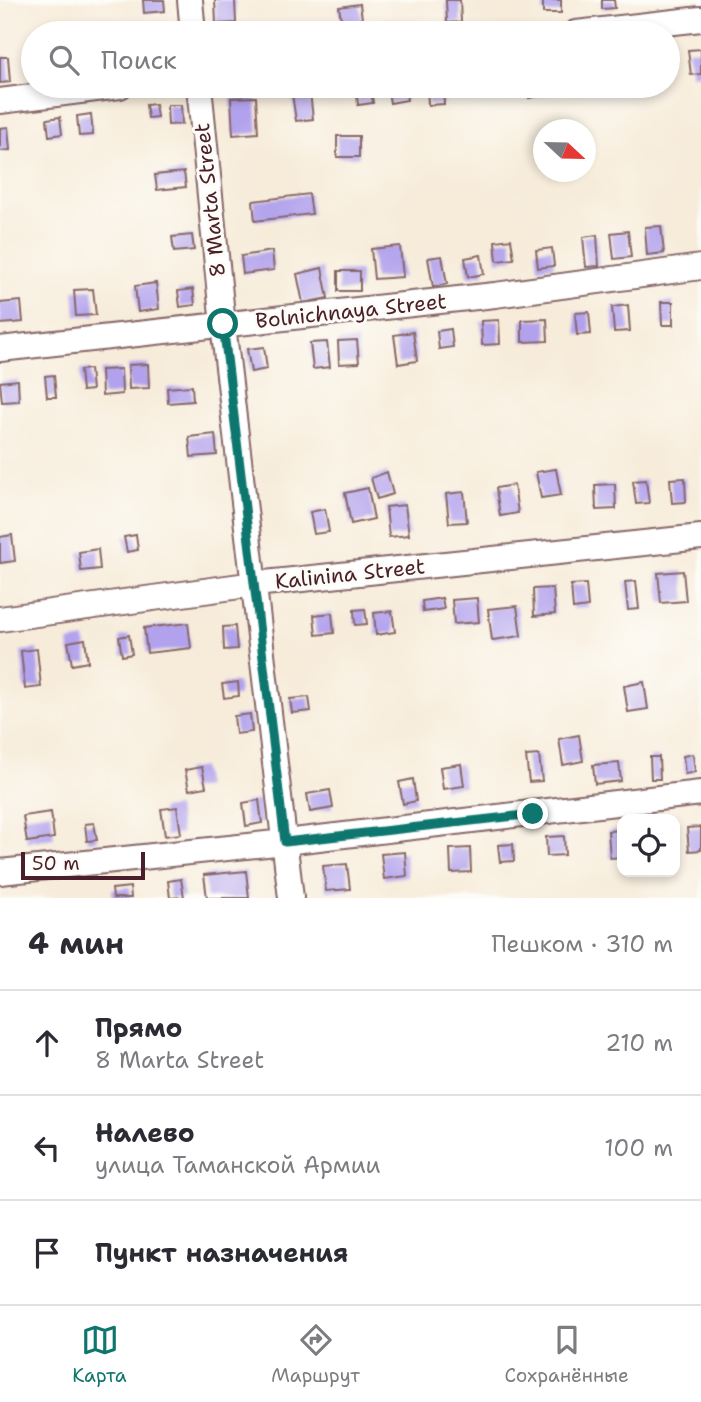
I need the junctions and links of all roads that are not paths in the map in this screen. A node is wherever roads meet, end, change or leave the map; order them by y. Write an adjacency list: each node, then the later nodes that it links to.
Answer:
1 (190, 0): 3 (street)
2 (701, 19): 4 (street)
3 (192, 21)
4 (680, 21)
5 (24, 98): 7 (street)
6 (200, 98): 9 (street, 8 Marta Street)
7 (0, 101)
8 (701, 267): 9 (street, Bolnichnaya Street)
9 (223, 324): 10 (street, Bolnichnaya Street); 12 (street, 8 Marta Street)
10 (0, 349)
11 (701, 537): 12 (street, Kalinina Street)
12 (255, 584): 13 (street, Kalinina Street); 15 (street, 8 Marta Street)
13 (0, 619)
14 (701, 793): 15 (street)
15 (285, 842): 16 (street); 17 (street, 8 Marta Street)
16 (0, 872)
17 (291, 898)

